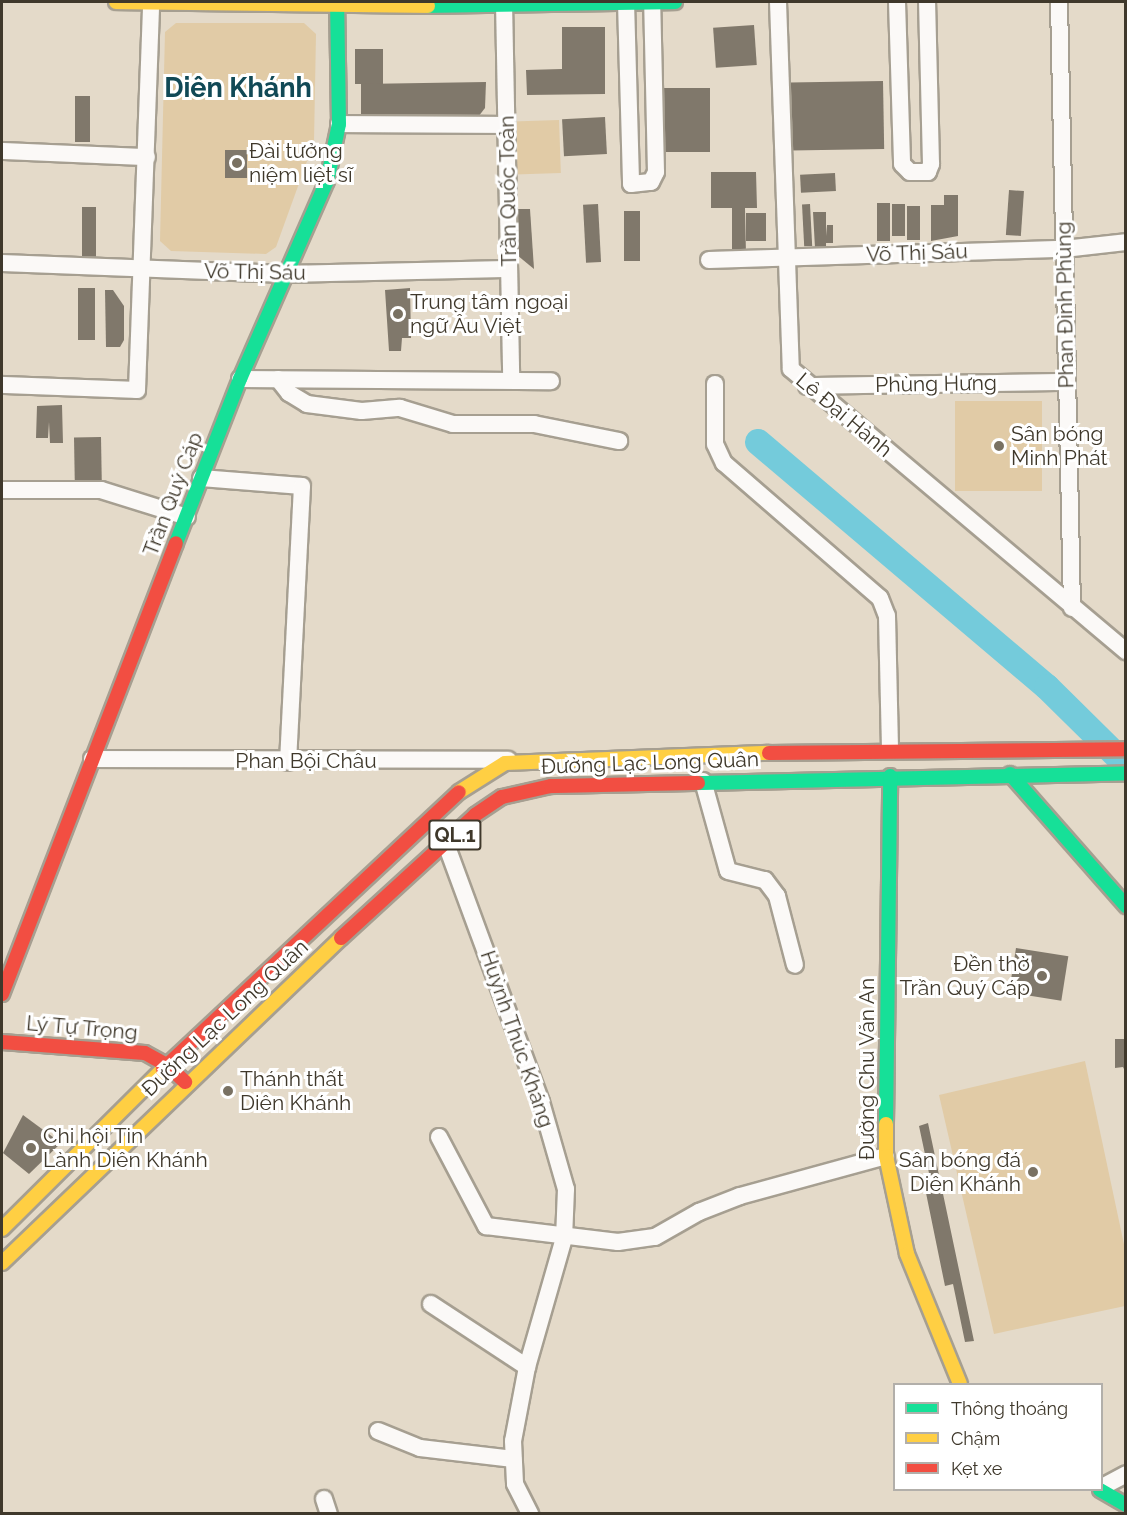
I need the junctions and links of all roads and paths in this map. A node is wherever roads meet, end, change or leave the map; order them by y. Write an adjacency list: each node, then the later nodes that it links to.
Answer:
1 (116, 2): 2 (main road)
2 (151, 2): 11 (main road); 15 (street)
3 (626, 2): 4 (main road); 4 (street); 10 (main road)
4 (652, 2): 5 (main road)
5 (675, 2)
6 (778, 2): 18 (street, Lê Đại Hành)
7 (897, 2): 8 (street)
8 (927, 2)
9 (1059, 2): 17 (street, Phan Đình Phùng)
10 (504, 3): 11 (main road); 13 (street, Trần Quốc Toản)
11 (337, 4): 12 (main road, Trần Quý Cáp)
12 (339, 124): 13 (street); 23 (main road, Trần Quý Cáp)
13 (507, 125): 22 (street, Trần Quốc Toản)
14 (2, 151): 15 (street)
15 (147, 157): 21 (street)
16 (1125, 242): 17 (street, Võ Thị Sáu)
17 (1064, 249): 18 (street, Võ Thị Sáu); 28 (street, Phan Đình Phùng)
18 (785, 257): 19 (street, Võ Thị Sáu); 31 (street, Lê Đại Hành)
19 (709, 260)
20 (2, 263): 21 (street, Võ Thị Sáu)
21 (144, 269): 23 (street, Võ Thị Sáu); 30 (street)
22 (509, 269): 23 (street, Võ Thị Sáu); 26 (street, Trần Quốc Toản)
23 (286, 274): 24 (main road, Trần Quý Cáp)
24 (240, 379): 25 (street); 33 (main road, Trần Quý Cáp)
25 (278, 379): 26 (street); 32 (street)
26 (511, 380): 27 (street)
27 (551, 381)
28 (1066, 382): 31 (street, Phùng Hưng); 36 (street, Phan Đình Phùng)
29 (715, 384): 39 (street)
30 (2, 385)
31 (807, 386): 36 (street, Lê Đại Hành)
32 (619, 441)
33 (201, 478): 35 (main road, Trần Quý Cáp); 42 (street)
34 (2, 490): 35 (street)
35 (187, 517): 40 (main road, Trần Quý Cáp)
36 (1072, 608): 37 (street, Lê Đại Hành)
37 (1125, 651)
38 (1125, 748): 39 (main road, Đường Lạc Long Quân / QL.1)
39 (890, 750): 41 (main road, Đường Lạc Long Quân / QL.1)
40 (92, 759): 42 (street, Phan Bội Châu); 50 (main road, Trần Quý Cáp)
41 (519, 760): 42 (street, Phan Bội Châu); 52 (main road, Đường Lạc Long Quân / QL.1)
42 (288, 762)
43 (1125, 772): 44 (main road, Đường Lạc Long Quân / QL.1)
44 (1010, 774): 45 (main road, Đường Lạc Long Quân / QL.1); 48 (main road)
45 (890, 776): 46 (main road, Đường Lạc Long Quân / QL.1); 55 (main road, Đường Chu Văn An)
46 (703, 781): 47 (main road, Đường Lạc Long Quân / QL.1); 49 (street)
47 (446, 844): 53 (main road, Đường Lạc Long Quân / QL.1); 57 (street, Huỳnh Thúc Kháng)
48 (1125, 906)
49 (795, 965)
50 (2, 994)
51 (2, 1042): 52 (main road, Lý Tự Trọng)
52 (167, 1065): 53 (main road, Lý Tự Trọng); 56 (main road, Đường Lạc Long Quân / QL.1)
53 (185, 1083): 58 (main road, Đường Lạc Long Quân / QL.1)
54 (439, 1137): 57 (street)
55 (886, 1156): 57 (street); 61 (main road, Đường Chu Văn An)
56 (2, 1229)
57 (564, 1238): 60 (street, Huỳnh Thúc Kháng)
58 (2, 1263)
59 (431, 1304): 60 (street)
60 (527, 1367): 63 (street, Huỳnh Thúc Kháng)
61 (960, 1383)
62 (378, 1431): 63 (street)
63 (513, 1459): 68 (street, Huỳnh Thúc Kháng)
64 (1125, 1474): 65 (street)
65 (1103, 1487)
66 (1103, 1489): 67 (main road)
67 (1125, 1505)
68 (530, 1514)

